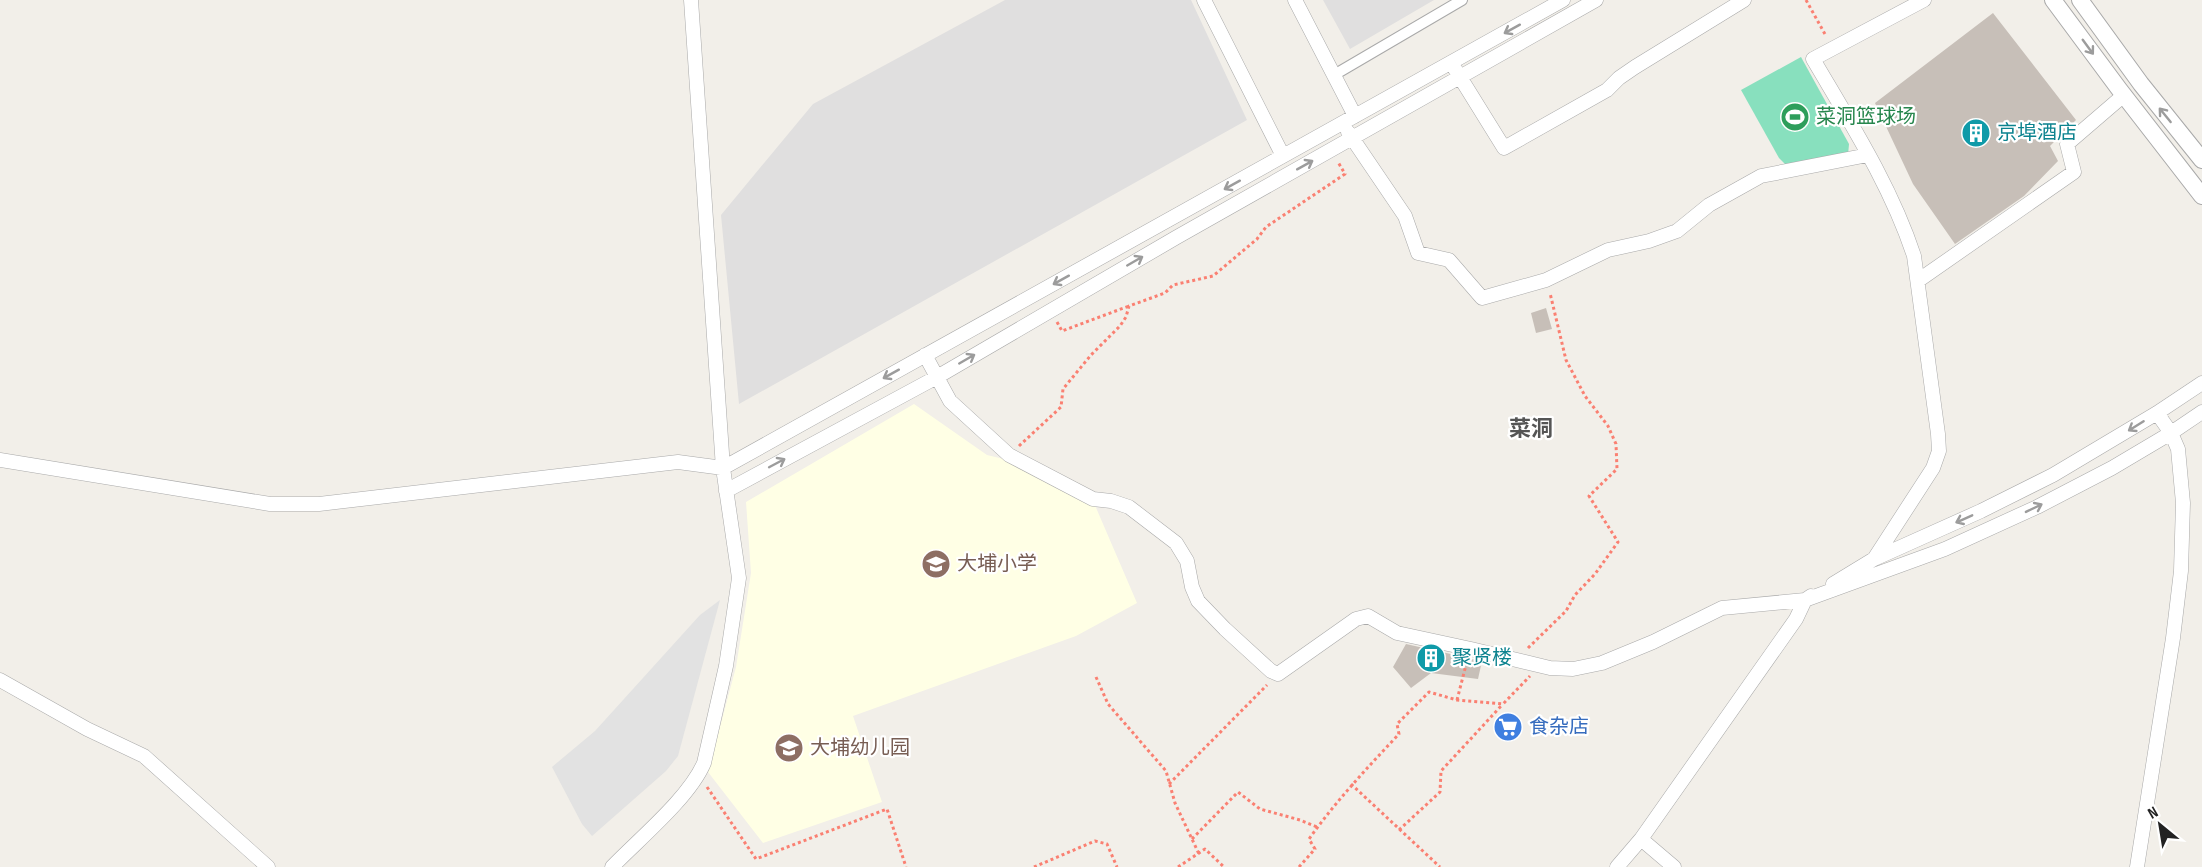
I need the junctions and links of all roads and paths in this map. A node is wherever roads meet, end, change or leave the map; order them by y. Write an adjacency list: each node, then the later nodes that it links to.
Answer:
1 (691, 0): 37 (street)
2 (1204, 0): 22 (street)
3 (1295, 0): 14 (street)
4 (1462, 0): 14 (street)
5 (1563, 0): 13 (street, one-way to 13)
6 (1596, 0): 15 (street)
7 (1744, 0): 15 (street)
8 (1806, 0): 12 (path)
9 (1924, 0): 12 (street)
10 (2054, 0): 16 (street, one-way to 16)
11 (2080, 0): 23 (street, one-way to 11)
12 (1833, 48): 21 (street)
13 (1450, 63): 15 (street); 17 (street)
14 (1334, 75): 17 (street)
15 (1460, 77): 19 (street)
16 (2124, 95): 24 (street); 26 (street)
17 (1355, 116): 18 (street)
18 (1342, 123): 19 (street); 22 (street)
19 (1352, 138): 20 (street); 25 (street)
20 (1332, 150): 27 (path); 28 (street, one-way to 20)
21 (1868, 155): 25 (street); 26 (street)
22 (1283, 156): 29 (street, one-way to 29)
23 (2202, 160)
24 (2202, 196)
25 (1546, 280): 43 (path)
26 (1919, 280): 39 (street)
27 (1129, 306): 28 (path); 35 (path)
28 (1051, 310): 30 (street, one-way to 28)
29 (925, 355): 30 (street); 37 (street, one-way to 37)
30 (937, 377): 35 (street); 38 (street, one-way to 30)
31 (2202, 383): 33 (street)
32 (2202, 412): 34 (street)
33 (2157, 413): 34 (street); 39 (street, one-way to 39)
34 (2171, 434): 40 (street, one-way to 34); 69 (street)
35 (1009, 455): 45 (street)
36 (0, 460): 37 (street)
37 (723, 468): 38 (street)
38 (726, 491): 50 (street)
39 (1874, 559): 40 (street); 41 (street)
40 (1881, 573): 41 (street)
41 (1805, 600): 44 (street); 56 (street)
42 (1471, 649): 43 (street); 45 (street); 48 (path)
43 (1517, 659): 44 (street)
44 (1540, 666): 49 (path)
45 (1278, 674): 51 (path)
46 (1096, 677): 51 (path)
47 (0, 680): 58 (street)
48 (1456, 700): 49 (path); 52 (path)
49 (1503, 704): 54 (path)
50 (699, 776): 59 (street); 60 (path)
51 (1169, 784): 55 (path)
52 (1351, 784): 53 (path); 54 (path)
53 (1317, 827): 55 (path); 65 (path)
54 (1400, 830): 66 (path)
55 (1192, 839): 57 (path)
56 (1641, 839): 67 (street); 68 (street)
57 (1199, 854): 63 (path); 64 (path)
58 (268, 867)
59 (612, 867)
60 (906, 867)
61 (1034, 867): 62 (path)
62 (1117, 867)
63 (1178, 867)
64 (1224, 867)
65 (1299, 867)
66 (1440, 867)
67 (1617, 867)
68 (1674, 867)
69 (2137, 867)

